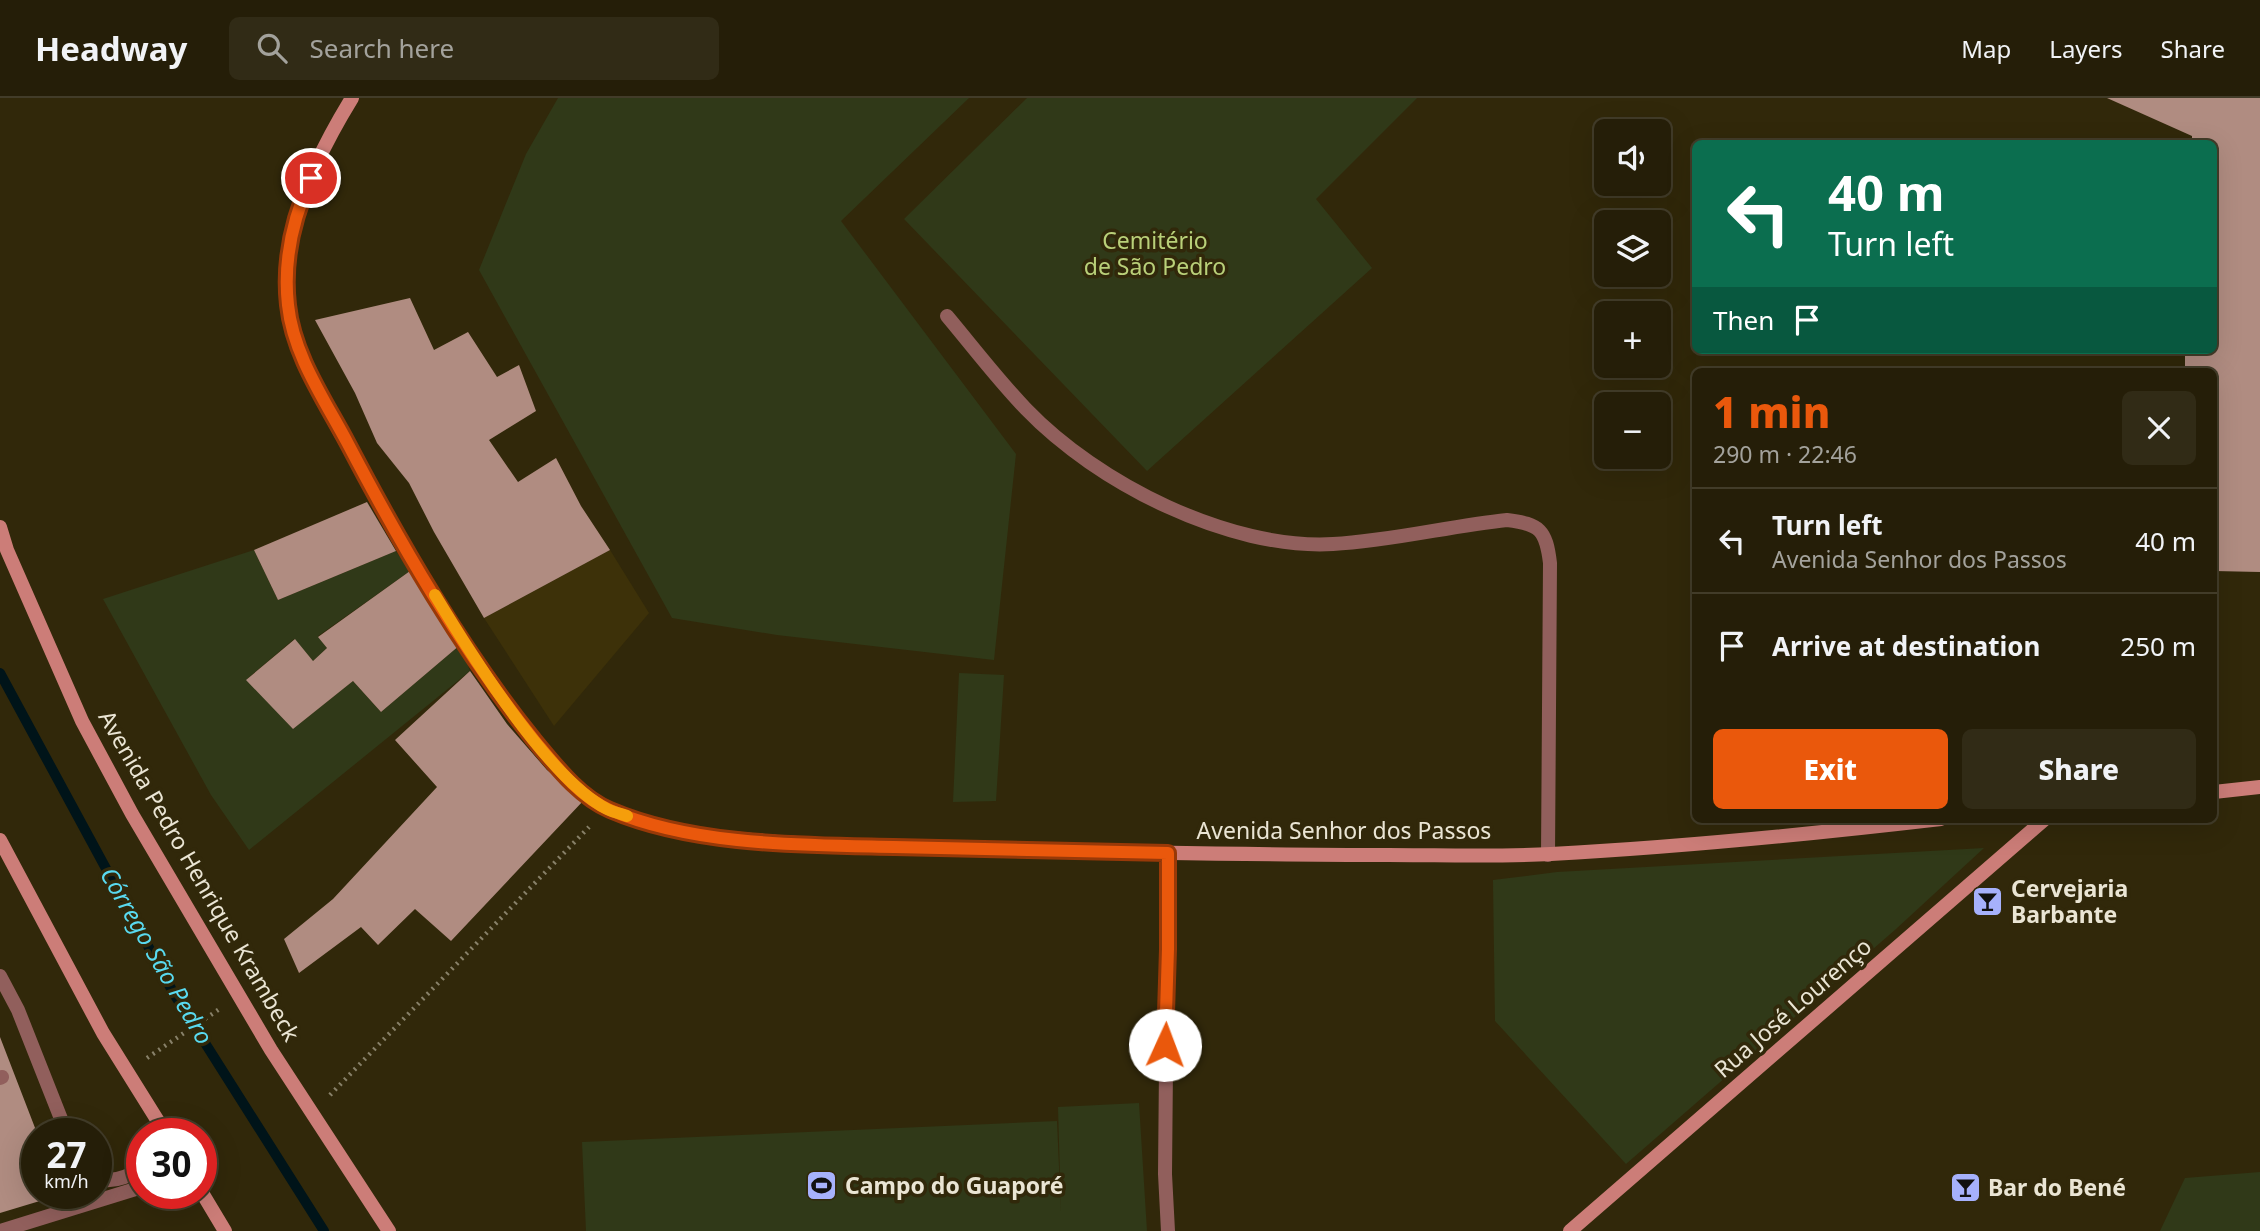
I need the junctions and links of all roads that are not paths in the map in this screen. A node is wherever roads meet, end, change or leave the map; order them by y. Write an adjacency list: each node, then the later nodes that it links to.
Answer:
1 (352, 98): 9 (street, Avenida Senhor dos Passos)
2 (947, 316): 10 (street)
3 (0, 527): 19 (street, Avenida Pedro Henrique Krambeck)
4 (2260, 788): 5 (street)
5 (2217, 792)
6 (1905, 823): 10 (street, Avenida Senhor dos Passos)
7 (2040, 823): 21 (street, Rua José Lourenço)
8 (0, 840): 13 (street)
9 (1168, 853): 10 (street, Avenida Senhor dos Passos); 20 (street)
10 (1548, 855)
11 (0, 976): 12 (street)
12 (61, 1118)
13 (156, 1118)
14 (126, 1192): 16 (street)
15 (212, 1209): 18 (street)
16 (70, 1210): 17 (street)
17 (0, 1231)
18 (225, 1231)
19 (389, 1231)
20 (1168, 1231)
21 (1570, 1231)

